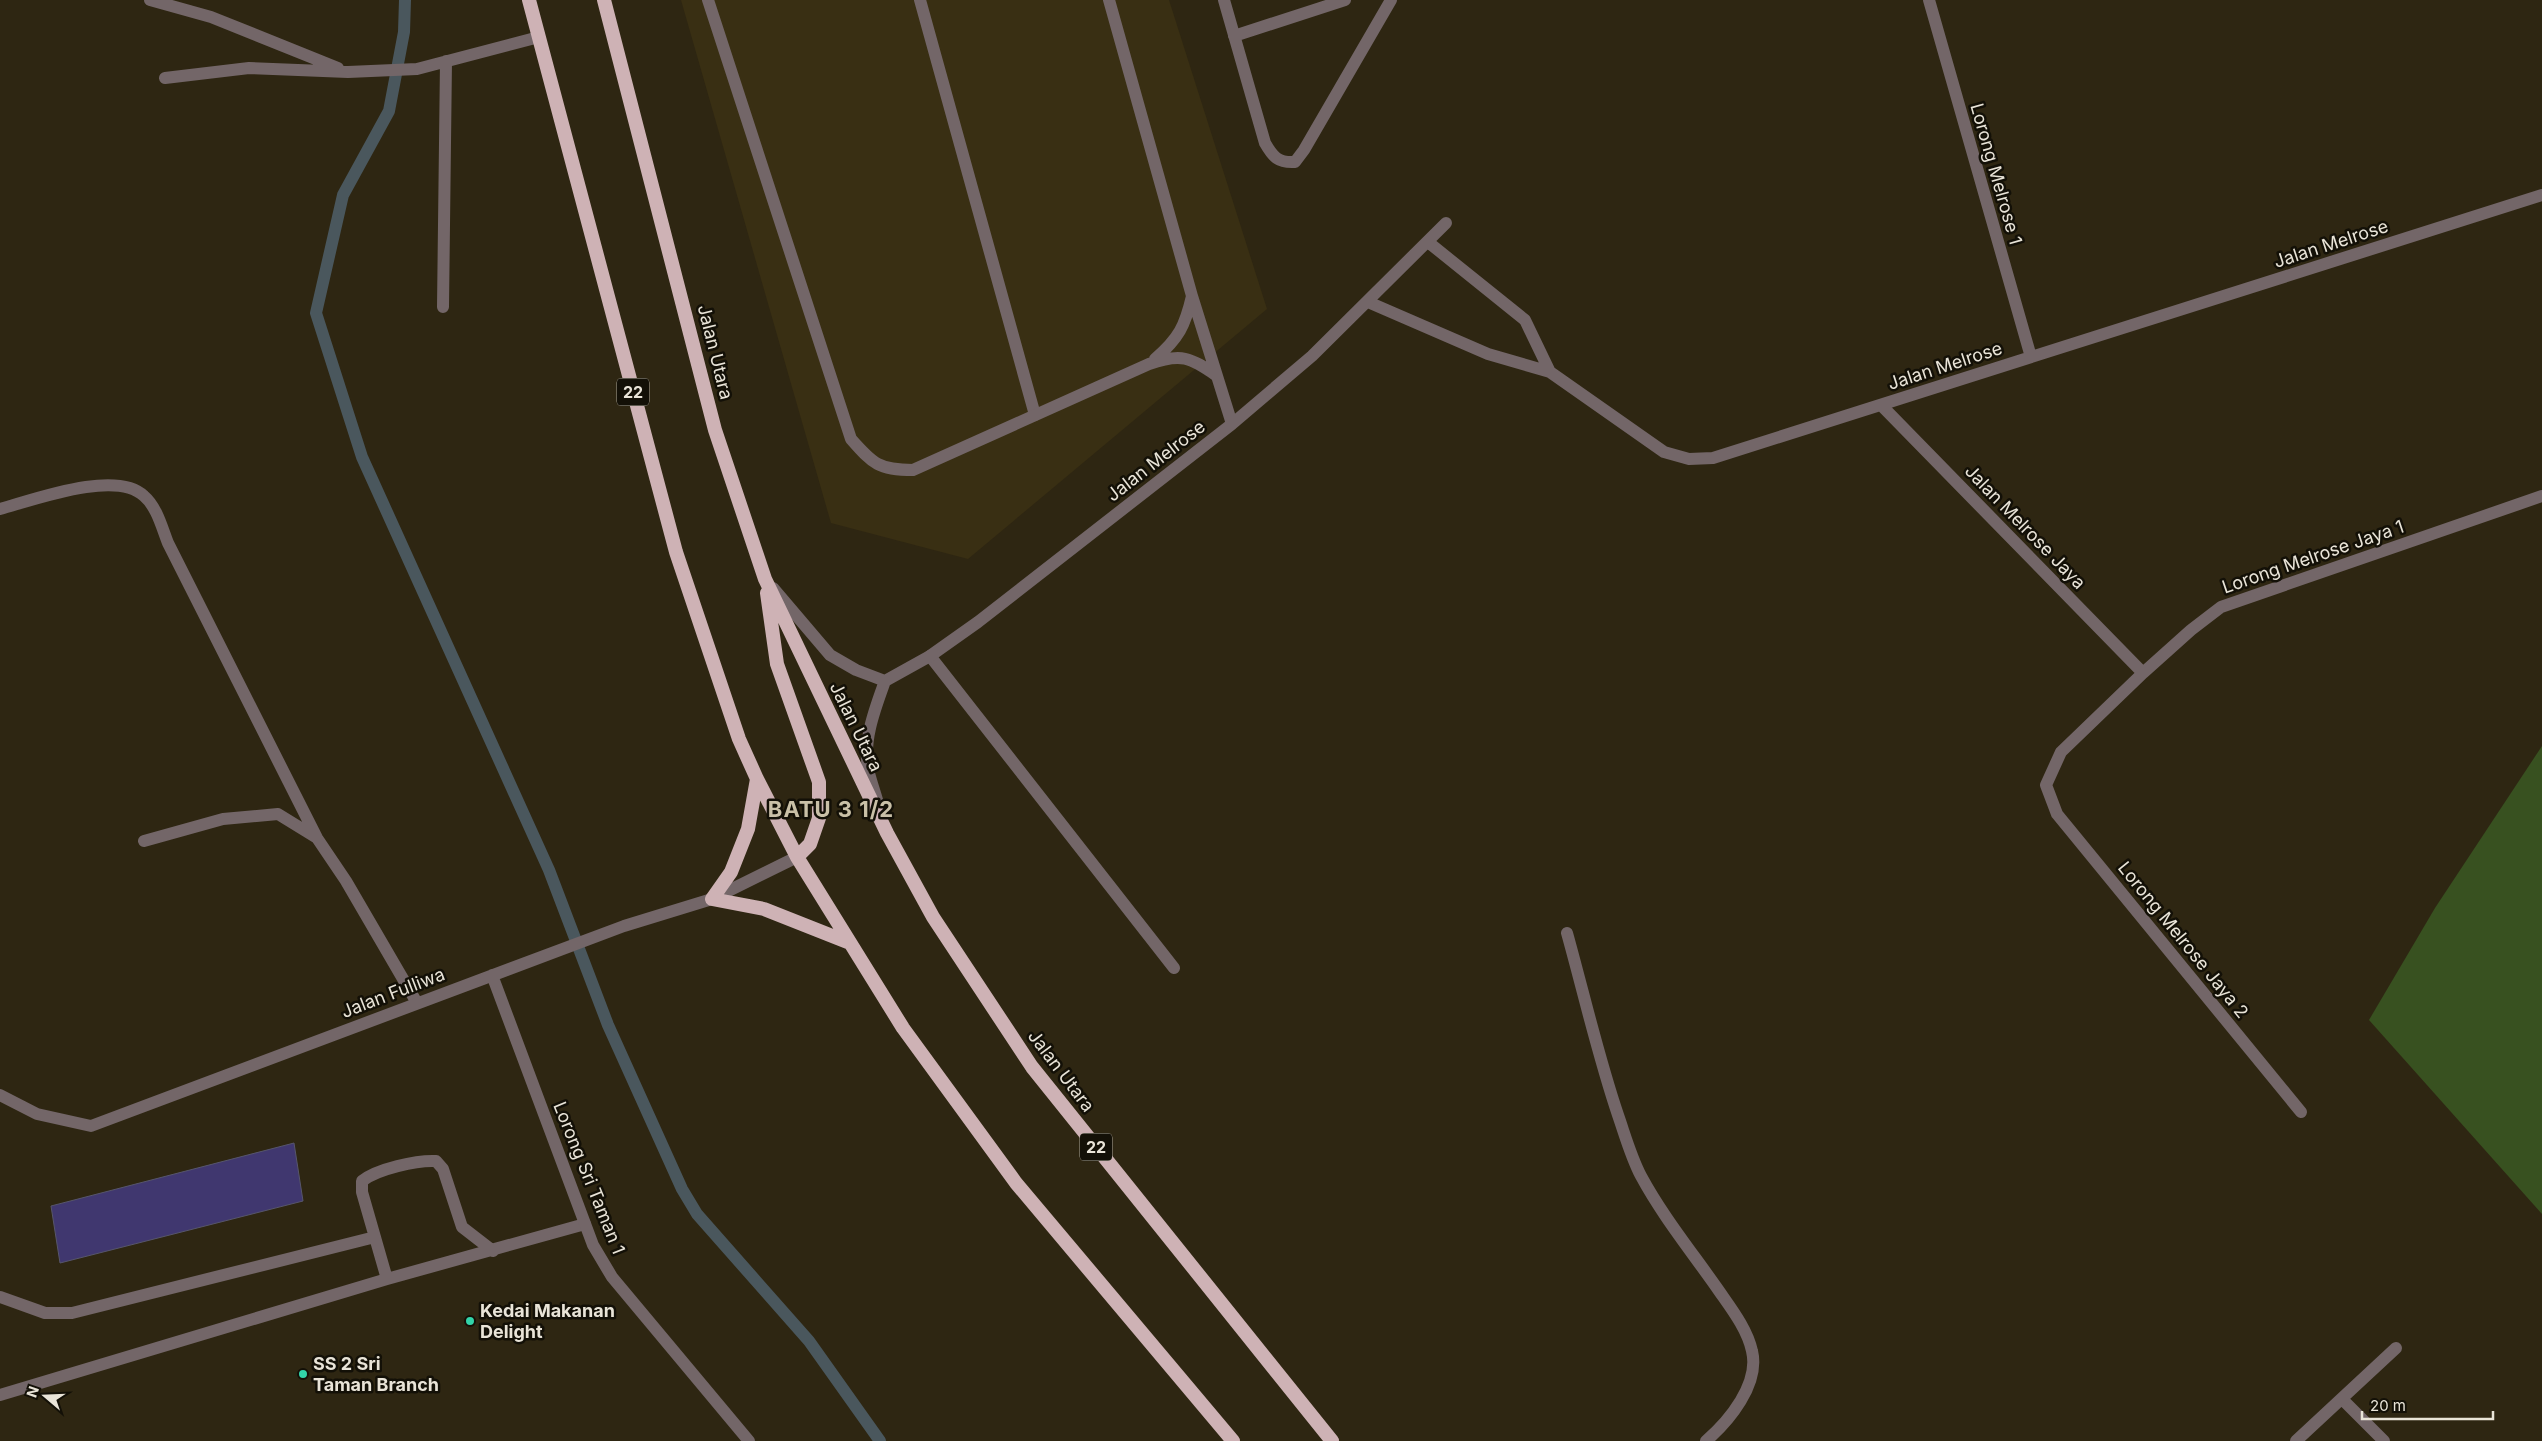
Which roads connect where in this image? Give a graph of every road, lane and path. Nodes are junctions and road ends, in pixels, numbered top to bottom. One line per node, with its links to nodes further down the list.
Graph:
1 (150, 0): 14 (street)
2 (529, 0): 12 (highway, 22)
3 (604, 0): 31 (highway, Jalan Utara / 22)
4 (708, 0): 27 (street)
5 (920, 0): 27 (street)
6 (1109, 0): 19 (street)
7 (1224, 0): 11 (street)
8 (1345, 0): 11 (street)
9 (1391, 0): 11 (street)
10 (1929, 0): 22 (street, Lorong Melrose 1)
11 (1234, 36)
12 (539, 37): 13 (street); 35 (highway, 22)
13 (446, 61): 14 (street); 21 (street)
14 (348, 72): 15 (street)
15 (164, 78)
16 (2542, 195): 22 (street, Jalan Melrose)
17 (1446, 223): 18 (street, Jalan Melrose)
18 (1428, 242): 20 (street, Jalan Melrose); 24 (street, Jalan Melrose)
19 (1192, 296): 23 (street); 25 (street)
20 (1368, 302): 24 (street); 28 (street, Jalan Melrose)
21 (443, 306)
22 (2031, 358): 26 (street, Jalan Melrose)
23 (1149, 364): 25 (street); 27 (street)
24 (1550, 372): 26 (street, Jalan Melrose)
25 (1217, 376): 28 (street)
26 (1881, 405): 33 (street, Jalan Melrose Jaya)
27 (1035, 415)
28 (1232, 424): 32 (street, Jalan Melrose)
29 (2542, 496): 33 (street, Lorong Melrose Jaya 1)
30 (0, 509): 38 (street)
31 (765, 579): 34 (street); 37 (highway, Jalan Utara / 22); 40 (highway)
32 (930, 656): 34 (street, Jalan Melrose); 44 (street)
33 (2143, 673): 36 (street, Lorong Melrose Jaya 1)
34 (886, 682): 37 (street)
35 (756, 779): 40 (highway, 22); 41 (highway)
36 (2046, 785): 48 (street, Lorong Melrose Jaya 2)
37 (887, 833): 59 (highway, Jalan Utara / 22)
38 (317, 838): 39 (street); 46 (street)
39 (144, 841)
40 (797, 857): 41 (street, Jalan Fulliwa); 43 (highway, 22)
41 (712, 899): 43 (highway); 45 (street, Jalan Fulliwa)
42 (1567, 933): 60 (street)
43 (850, 943): 58 (highway, 22)
44 (1174, 968)
45 (492, 975): 46 (street, Jalan Fulliwa); 49 (street, Lorong Sri Taman 1)
46 (417, 1003): 47 (street, Jalan Fulliwa)
47 (0, 1095)
48 (2301, 1112)
49 (585, 1224): 51 (street); 57 (street, Lorong Sri Taman 1)
50 (375, 1237): 51 (street); 52 (street); 53 (street)
51 (493, 1251): 52 (street)
52 (387, 1279): 55 (street)
53 (0, 1297)
54 (2396, 1348): 56 (street)
55 (0, 1395)
56 (2342, 1399): 61 (street); 62 (street)
57 (749, 1441)
58 (1233, 1441)
59 (1332, 1441)
60 (1706, 1441)
61 (2296, 1441)
62 (2384, 1441)

